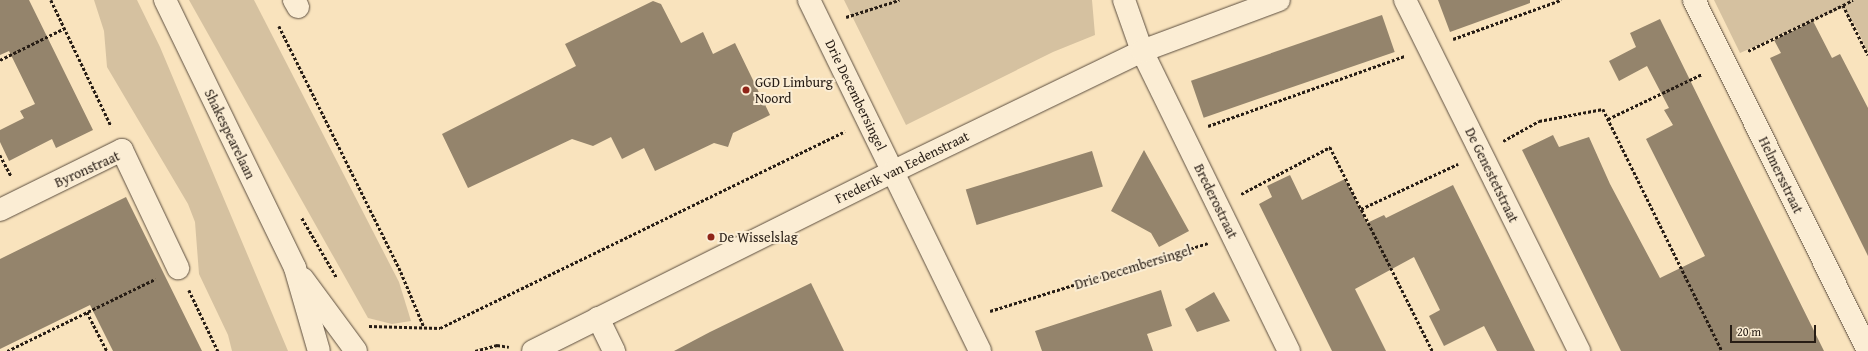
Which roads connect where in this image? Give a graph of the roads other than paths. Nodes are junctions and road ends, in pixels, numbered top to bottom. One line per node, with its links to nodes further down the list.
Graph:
1 (165, 0): 11 (street, Shakespearelaan)
2 (809, 0): 8 (street, Drie Decembersingel)
3 (1124, 0): 7 (street, Brederostraat)
4 (1279, 0): 7 (street, Frederik van Eedenstraat)
5 (1405, 0): 20 (street, De Genestetstraat)
6 (1694, 0): 15 (street, Helmersstraat)
7 (1142, 51): 8 (street, Frederik van Eedenstraat); 19 (street, Brederostraat)
8 (894, 171): 12 (street, Frederik van Eedenstraat); 18 (street, Drie Decembersingel)
9 (0, 210): 10 (street, Byronstraat)
10 (178, 268)
11 (295, 268): 13 (street, Shakespearelaan); 16 (street, Shakespearelaan)
12 (598, 318): 14 (street, Frederik van Eedenstraat); 17 (street)
13 (351, 345)
14 (524, 350)
15 (1868, 350)
16 (319, 351)
17 (614, 351)
18 (980, 351)
19 (1289, 351)
20 (1578, 351)

